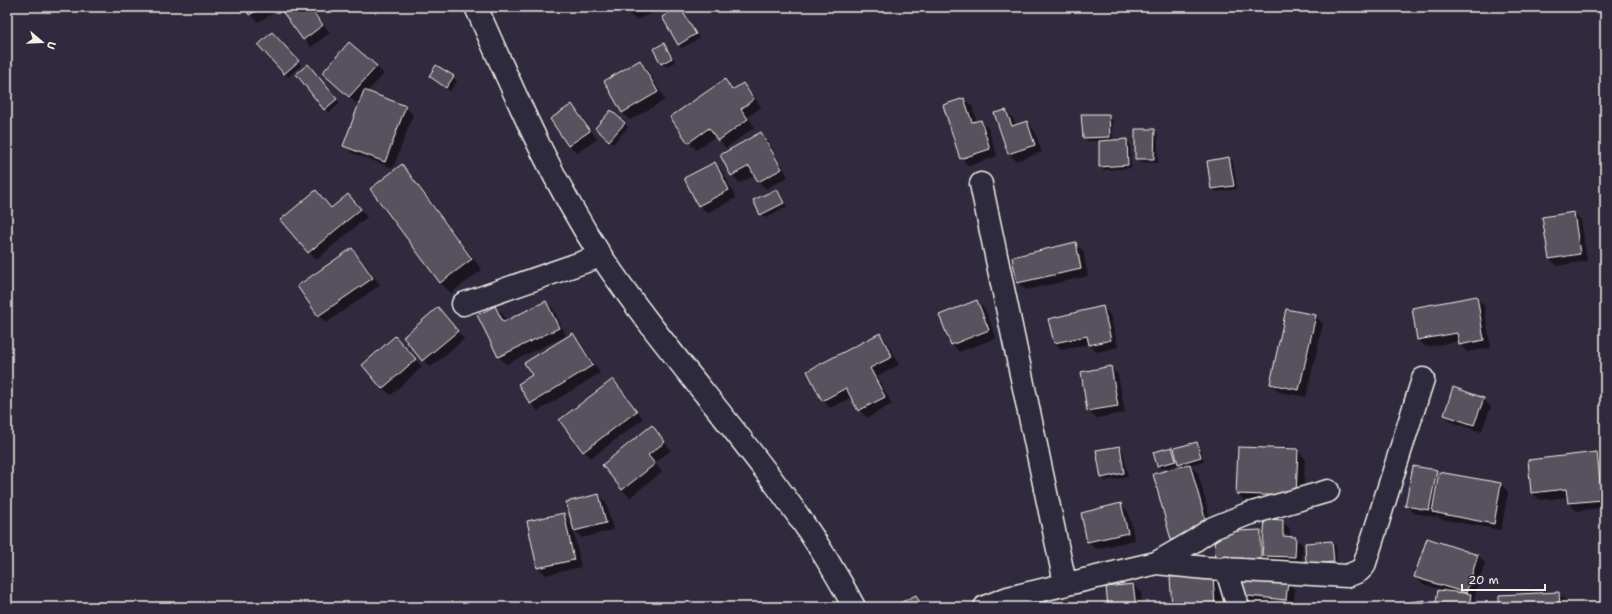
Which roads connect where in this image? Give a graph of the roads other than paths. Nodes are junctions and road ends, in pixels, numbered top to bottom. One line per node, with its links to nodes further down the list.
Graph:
1 (476, 7): 3 (street)
2 (981, 184): 9 (street)
3 (601, 256): 4 (street); 10 (street)
4 (463, 304)
5 (1423, 379): 8 (street)
6 (1328, 491): 7 (street)
7 (1156, 563): 8 (street); 9 (street)
8 (1226, 568): 12 (street)
9 (1065, 583): 11 (street)
10 (854, 607)
11 (986, 607)
12 (1238, 607)

